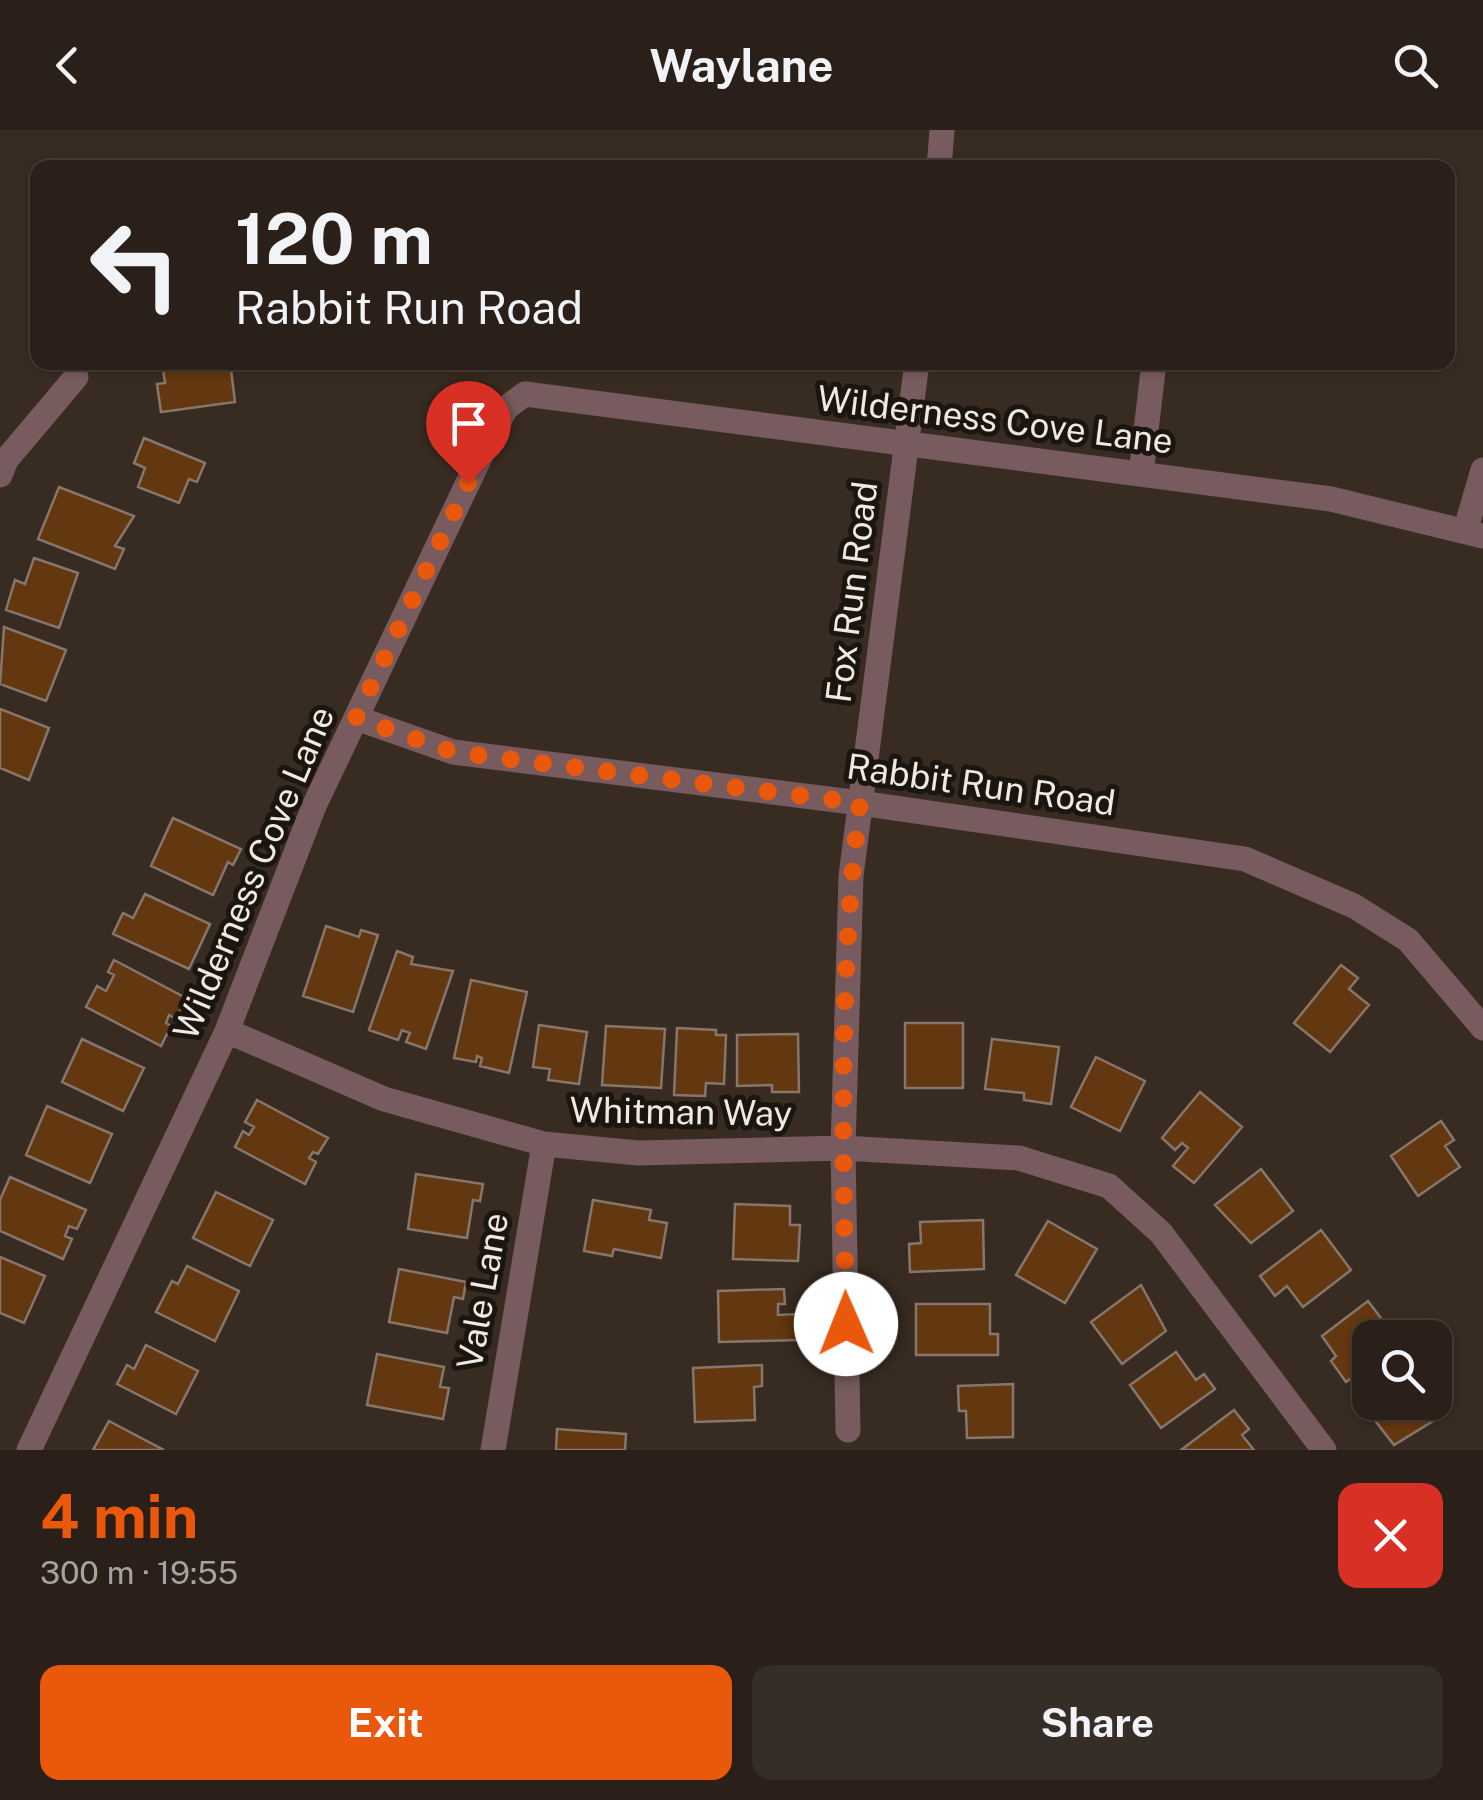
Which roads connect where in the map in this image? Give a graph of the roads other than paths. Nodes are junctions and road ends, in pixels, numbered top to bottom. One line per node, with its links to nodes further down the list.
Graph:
1 (942, 130): 2 (street)
2 (940, 160)
3 (916, 370): 6 (street, Fox Run Road)
4 (1153, 370): 8 (street)
5 (76, 377): 9 (street)
6 (906, 444): 8 (street, Wilderness Cove Lane); 11 (street, Wilderness Cove Lane); 12 (street, Fox Run Road)
7 (1483, 470): 10 (street)
8 (1141, 474): 10 (street, Wilderness Cove Lane)
9 (0, 475)
10 (1474, 532)
11 (356, 718): 12 (street, Rabbit Run Road); 14 (street, Wilderness Cove Lane)
12 (860, 803): 13 (street, Rabbit Run Road); 16 (street, Fox Run Road)
13 (1483, 1028)
14 (227, 1031): 15 (street, Whitman Way); 18 (street, Wilderness Cove Lane)
15 (544, 1144): 16 (street, Whitman Way); 19 (street, Vale Lane)
16 (844, 1148): 17 (street, Fox Run Road); 20 (street, Whitman Way)
17 (848, 1430)
18 (29, 1450)
19 (493, 1450)
20 (1324, 1450)

